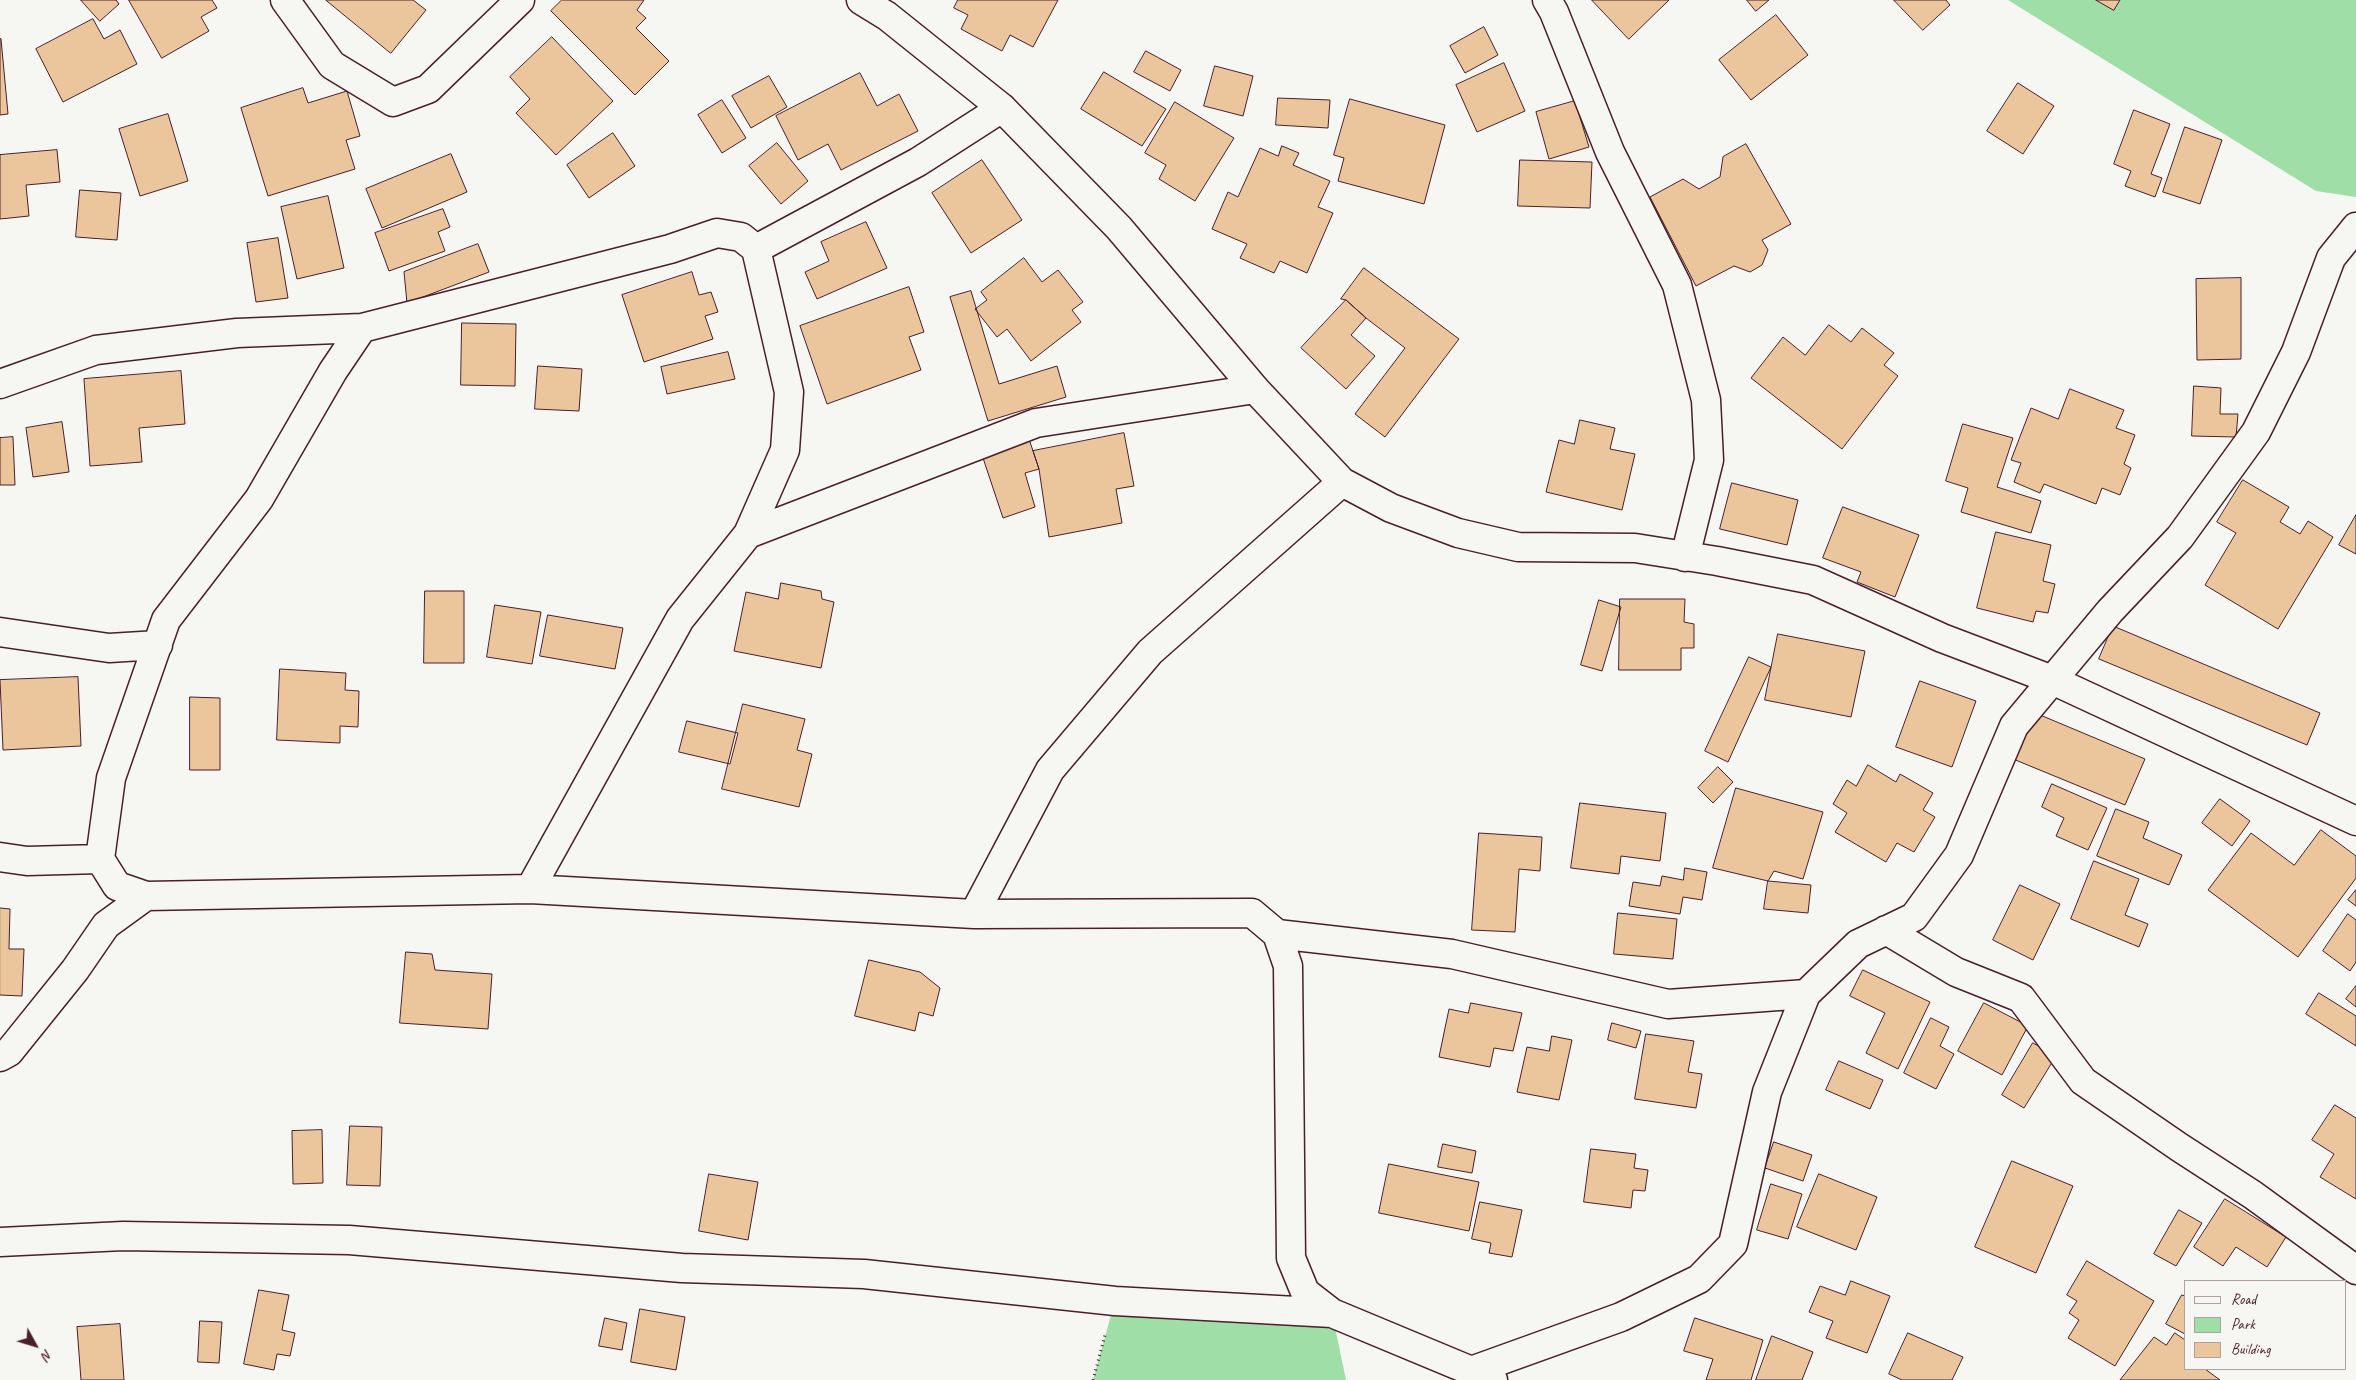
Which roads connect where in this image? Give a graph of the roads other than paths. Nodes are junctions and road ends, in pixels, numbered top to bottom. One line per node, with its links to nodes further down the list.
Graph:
1 (285, 0): 2 (street)
2 (520, 0)
3 (861, 0): 5 (street)
4 (1547, 0): 13 (street)
5 (1002, 108): 7 (street); 10 (street)
6 (2356, 228): 16 (street)
7 (756, 250): 8 (street); 12 (street)
8 (362, 328): 9 (street); 15 (street)
9 (0, 384)
10 (1256, 390): 11 (street); 12 (street)
11 (1342, 482): 13 (street); 22 (street)
12 (748, 534): 20 (street)
13 (1685, 557): 16 (street)
14 (0, 632): 15 (street)
15 (158, 645): 19 (street)
16 (2050, 679): 17 (street); 23 (street)
17 (2356, 821)
18 (0, 857): 19 (street)
19 (100, 859): 21 (street)
20 (530, 889): 21 (street); 22 (street)
21 (146, 896): 26 (street)
22 (974, 914): 24 (street)
23 (1886, 930): 25 (street); 28 (street)
24 (1278, 934): 25 (street); 29 (street)
25 (1806, 994): 30 (street)
26 (3, 1053)
27 (0, 1242): 29 (street)
28 (2356, 1270)
29 (1332, 1313): 30 (street)
30 (1482, 1376)

